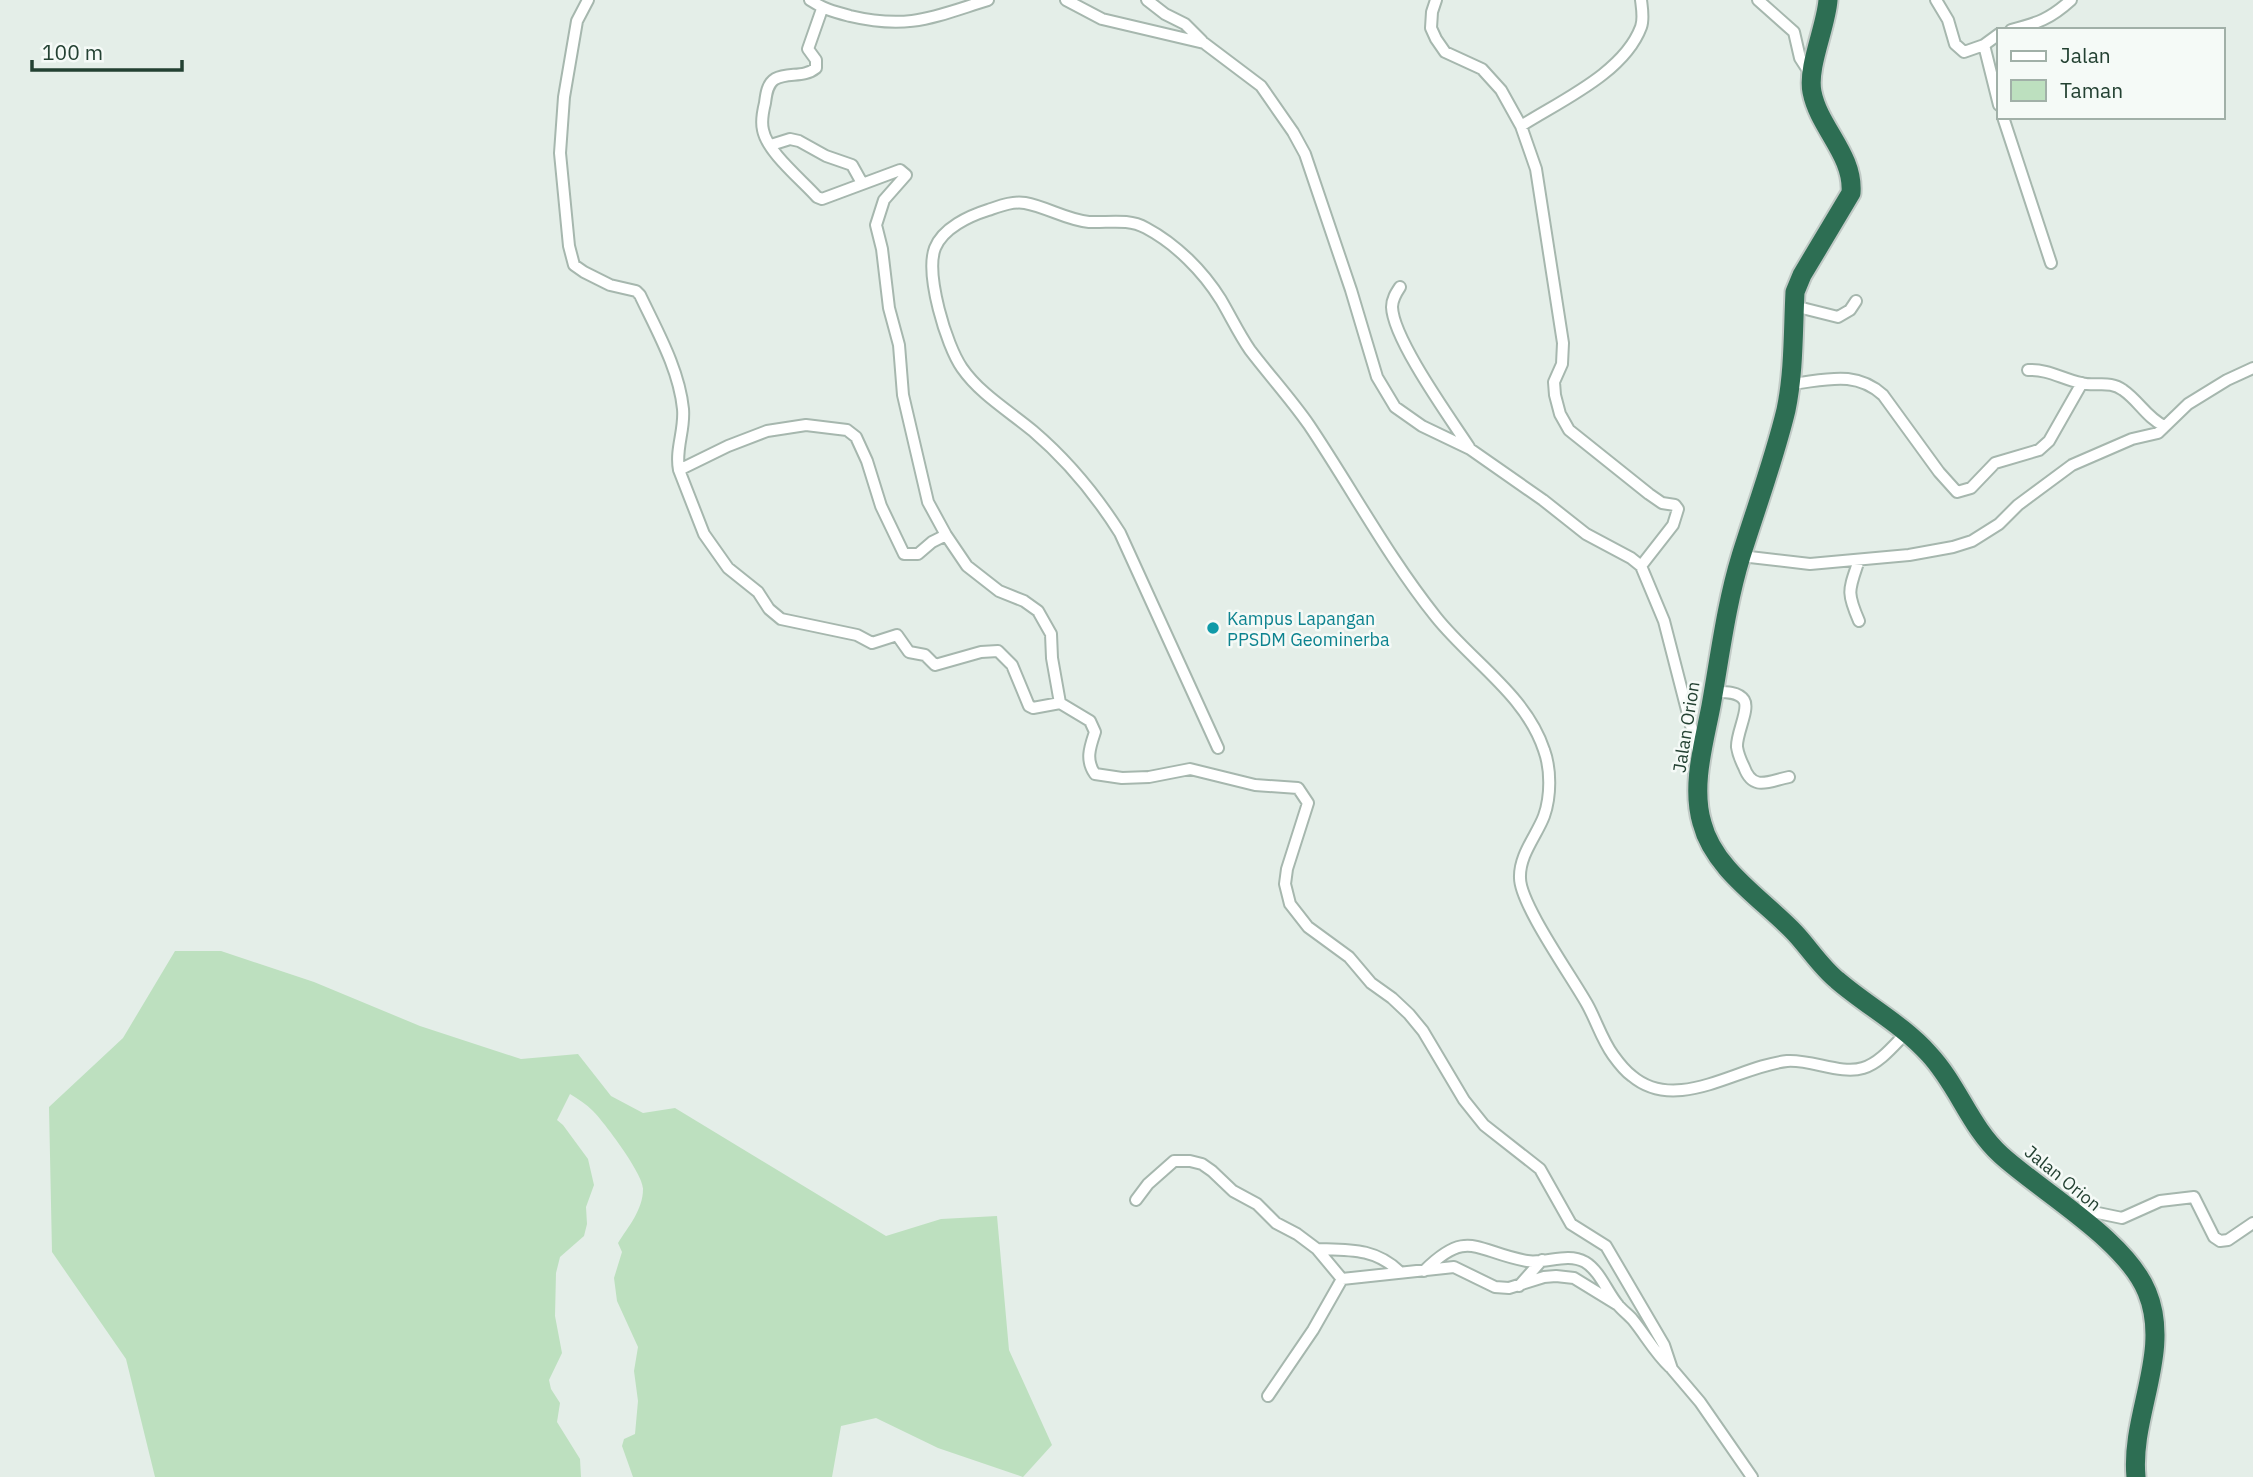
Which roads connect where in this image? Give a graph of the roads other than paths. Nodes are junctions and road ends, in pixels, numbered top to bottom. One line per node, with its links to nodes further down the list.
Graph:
1 (587, 0): 33 (street)
2 (810, 0): 12 (street)
3 (988, 0): 12 (street)
4 (1066, 0): 15 (street)
5 (1147, 0): 15 (street)
6 (1436, 0): 20 (street)
7 (1642, 0): 20 (street)
8 (1758, 0): 17 (street)
9 (1828, 0): 17 (highway, Jalan Orion)
10 (1936, 0): 16 (street)
11 (2071, 0): 13 (street)
12 (822, 9): 21 (street)
13 (2018, 28)
14 (1997, 35): 16 (street)
15 (1204, 43): 32 (street)
16 (1984, 45): 18 (street)
17 (1811, 75): 26 (highway, Jalan Orion)
18 (1997, 97)
19 (2004, 119): 23 (street)
20 (1521, 126): 37 (street)
21 (771, 145): 22 (street); 22 (street)
22 (862, 183): 34 (street)
23 (2051, 263)
24 (1400, 287): 32 (street)
25 (1856, 301): 26 (street)
26 (1794, 306): 30 (highway, Jalan Orion)
27 (2253, 368): 31 (street)
28 (2028, 370): 29 (street)
29 (2082, 383): 30 (street); 31 (street)
30 (1789, 384): 35 (highway, Jalan Orion)
31 (2164, 426): 36 (street)
32 (1470, 449): 37 (street)
33 (679, 470): 34 (street); 40 (street)
34 (946, 535): 40 (street)
35 (1741, 556): 36 (street); 39 (highway, Jalan Orion)
36 (1858, 560): 38 (street)
37 (1641, 566): 42 (street)
38 (1859, 621)
39 (1714, 692): 42 (highway, Jalan Orion); 43 (street)
40 (1060, 703): 55 (street)
41 (1218, 748): 44 (street)
42 (1701, 760): 44 (highway, Jalan Orion)
43 (1789, 776)
44 (1907, 1032): 46 (highway, Jalan Orion)
45 (1136, 1200): 48 (street)
46 (2068, 1208): 47 (street); 58 (highway, Jalan Orion)
47 (2253, 1223)
48 (1317, 1249): 50 (street); 52 (street)
49 (1542, 1259): 51 (street); 53 (street); 54 (street)
50 (1400, 1272): 51 (street); 52 (street)
51 (1424, 1272): 53 (street)
52 (1342, 1279): 56 (street)
53 (1519, 1286): 54 (street)
54 (1618, 1305): 55 (street)
55 (1672, 1369): 57 (street)
56 (1268, 1396)
57 (1752, 1477)
58 (2136, 1477)

